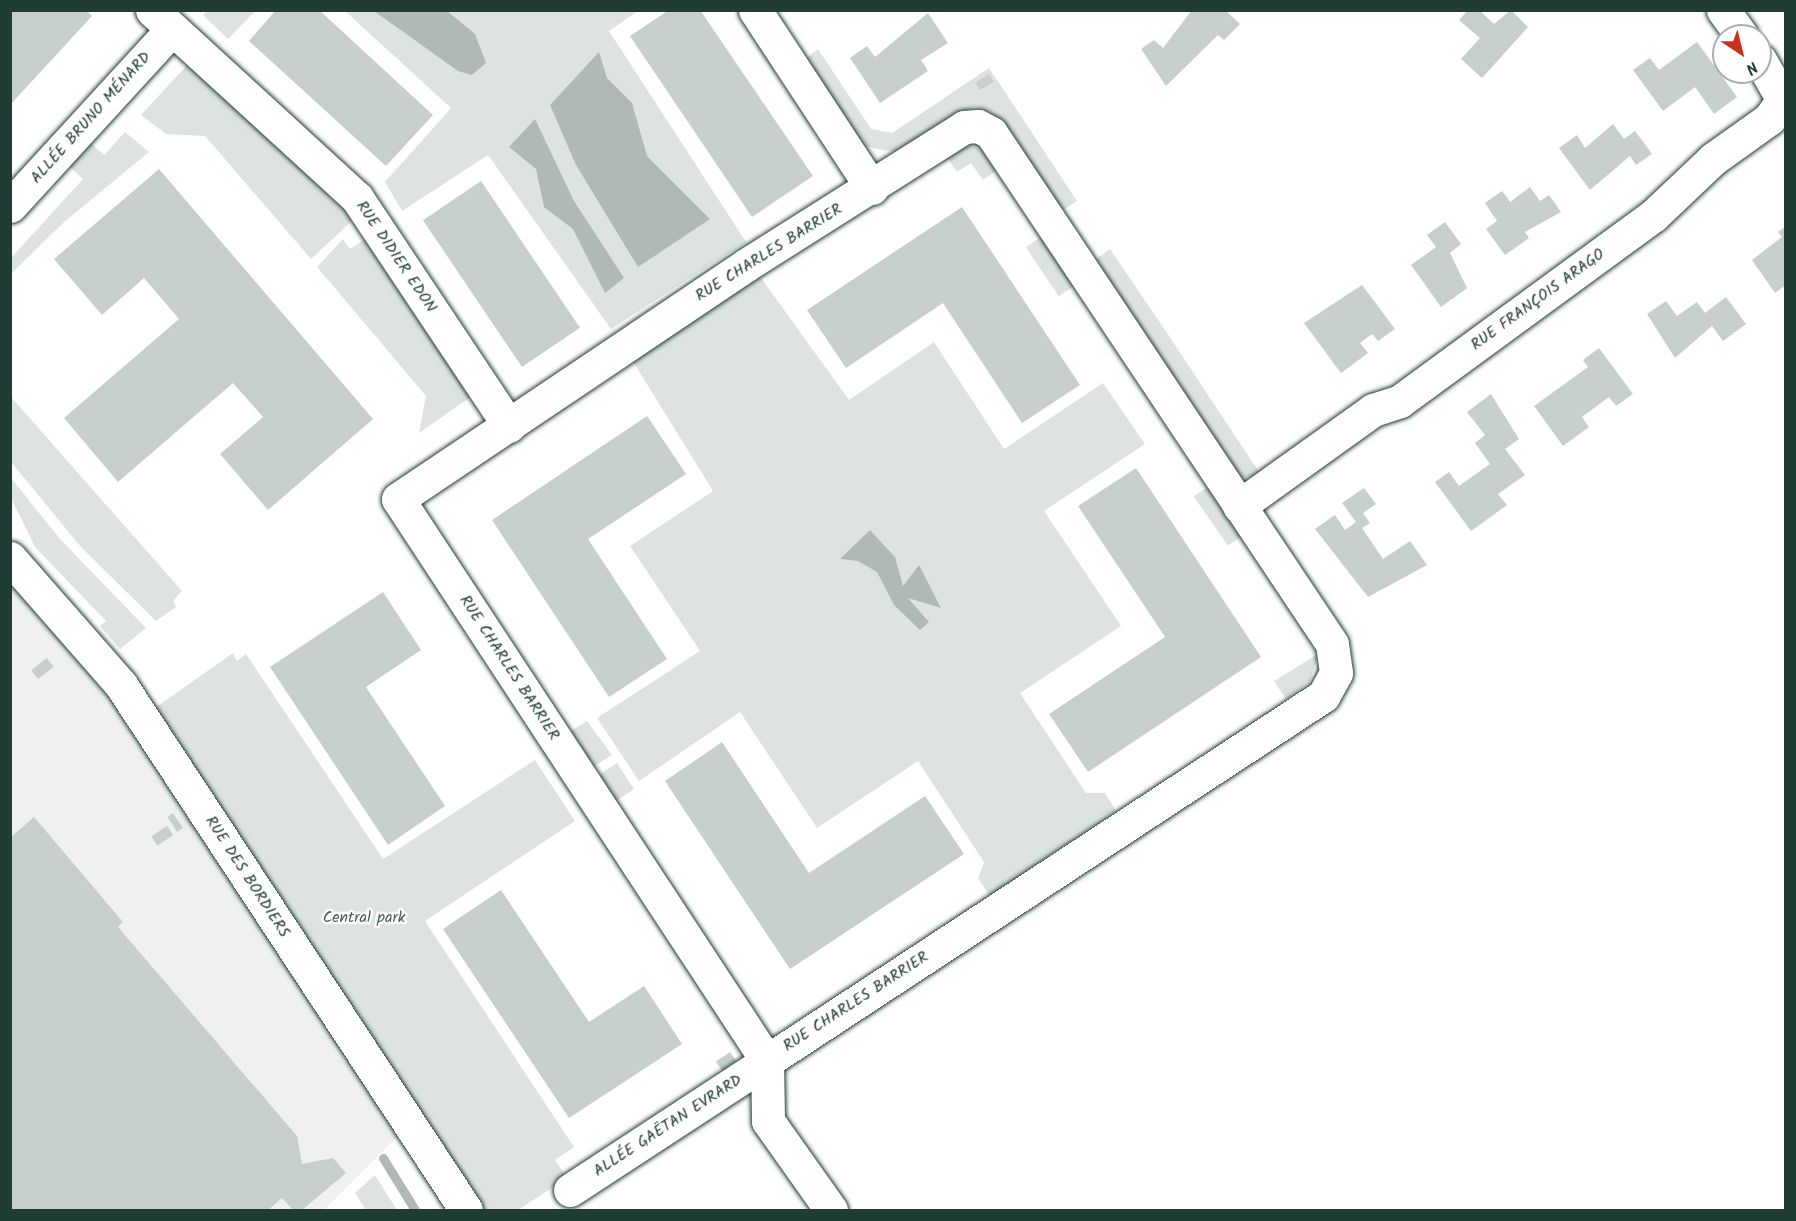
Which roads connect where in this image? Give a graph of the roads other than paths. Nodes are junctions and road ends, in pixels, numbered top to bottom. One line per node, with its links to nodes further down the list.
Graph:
1 (755, 10): 6 (street)
2 (1723, 10): 4 (street)
3 (162, 20): 7 (street, ALLÉE BRUNO MÉNARD); 8 (street, RUE DIDIER EDON)
4 (1733, 24)
5 (1772, 80): 9 (street, RUE FRANÇOIS ARAGO)
6 (872, 188): 8 (street, RUE CHARLES BARRIER); 9 (street, RUE CHARLES BARRIER)
7 (10, 206)
8 (509, 426): 11 (street, RUE CHARLES BARRIER)
9 (1239, 506): 11 (street, RUE CHARLES BARRIER)
10 (10, 558): 13 (street, RUE DES BORDIERS)
11 (767, 1061): 12 (street, ALLÉE GAËTAN EVRARD); 14 (street)
12 (570, 1191)
13 (466, 1210)
14 (831, 1210)

